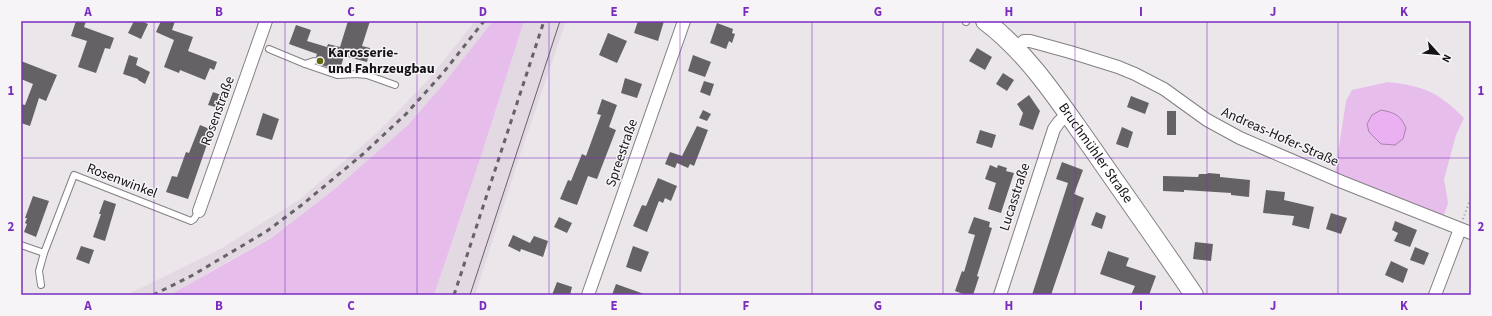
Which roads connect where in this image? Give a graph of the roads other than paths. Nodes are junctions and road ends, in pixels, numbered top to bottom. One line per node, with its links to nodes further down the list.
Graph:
1 (266, 21): 10 (street, Rosenstraße)
2 (684, 21): 15 (street, Spreestraße)
3 (985, 21): 5 (street, Bruchmühler Straße)
4 (269, 49): 7 (lane)
5 (1017, 49): 9 (street, Bruchmühler Straße); 11 (street, Andreas-Hofer-Straße)
6 (314, 61): 7 (lane)
7 (305, 64): 8 (lane)
8 (395, 85)
9 (1068, 114): 16 (street, Lucasstraße); 17 (street, Bruchmühler Straße)
10 (199, 211): 13 (lane, Rosenwinkel)
11 (1465, 231): 18 (street)
12 (21, 245): 13 (lane)
13 (44, 253): 14 (lane, Rosenwinkel)
14 (41, 285)
15 (588, 295)
16 (1000, 295)
17 (1194, 295)
18 (1435, 295)

